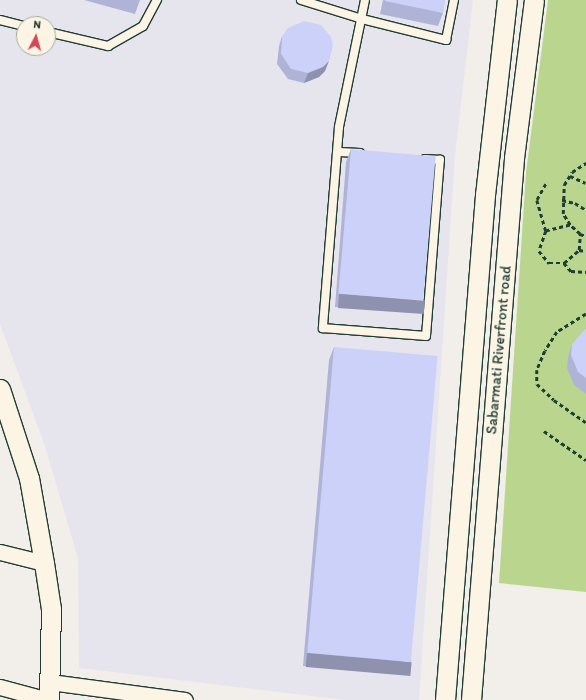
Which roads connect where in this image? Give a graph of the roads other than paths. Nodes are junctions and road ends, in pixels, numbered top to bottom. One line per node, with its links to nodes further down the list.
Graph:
1 (157, 0): 10 (lane)
2 (301, 0): 7 (lane)
3 (365, 0): 7 (lane)
4 (454, 0): 7 (lane)
5 (507, 0): 20 (street, Sabarmati Riverfront road)
6 (534, 0): 21 (street, Sabarmati Riverfront road)
7 (362, 19): 11 (lane)
8 (0, 20): 9 (lane)
9 (16, 24)
10 (56, 34)
11 (339, 152): 12 (lane); 13 (lane)
12 (370, 154)
13 (417, 158)
14 (0, 389): 16 (street)
15 (0, 552): 16 (street)
16 (44, 563): 18 (street)
17 (0, 687): 18 (street)
18 (49, 694): 19 (street)
19 (185, 700)
20 (445, 700)
21 (471, 700)

